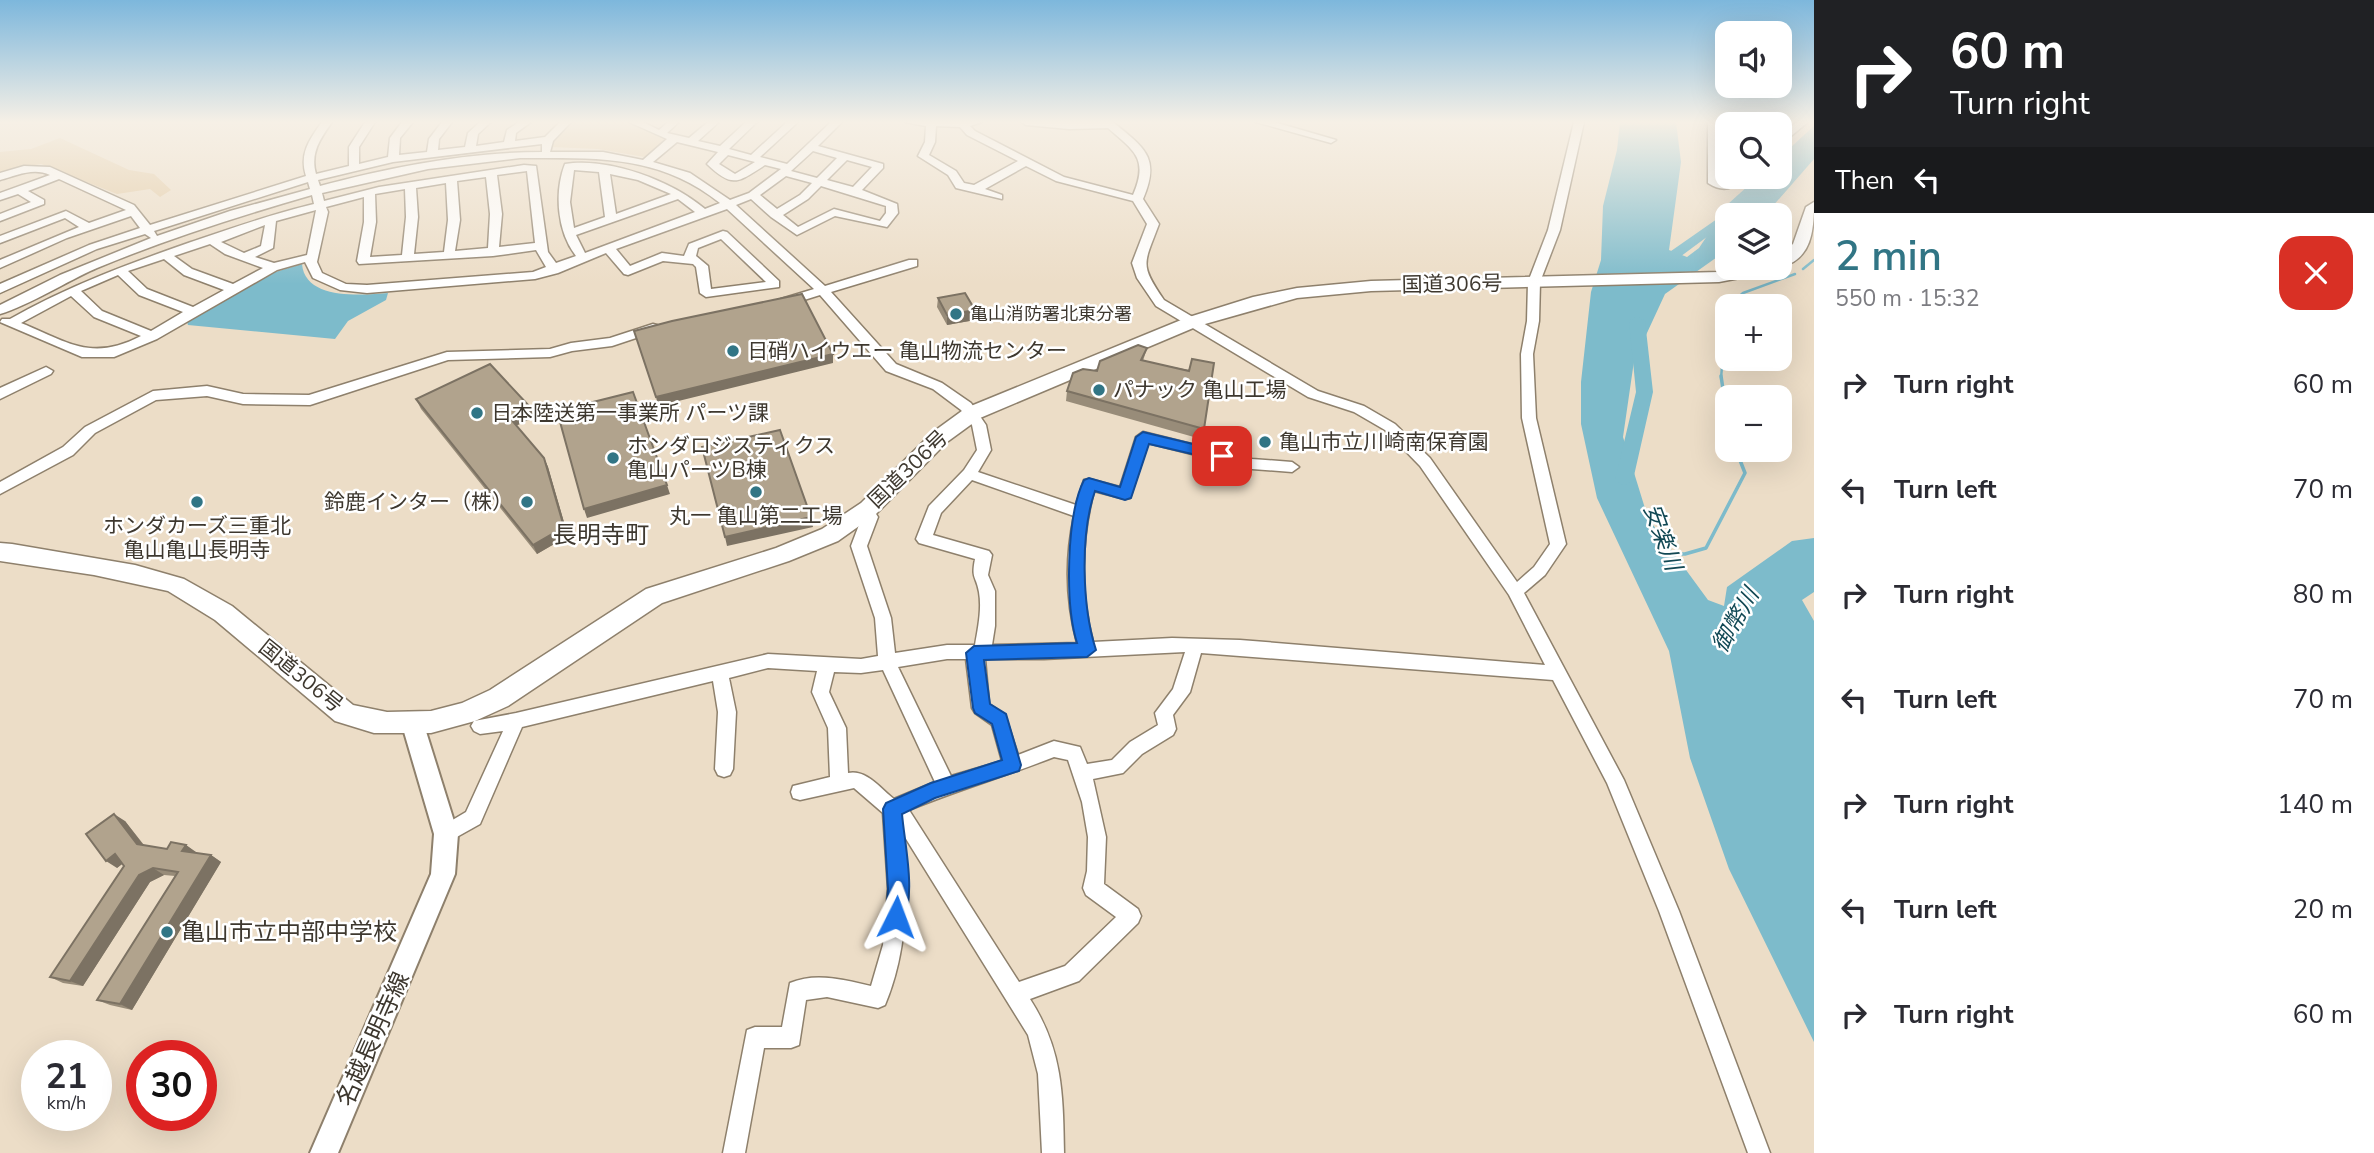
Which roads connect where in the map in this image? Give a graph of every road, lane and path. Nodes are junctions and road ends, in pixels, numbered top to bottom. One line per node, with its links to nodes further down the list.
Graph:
1 (58, 176): 26 (street)
2 (62, 176): 39 (street)
3 (317, 176): 21 (street)
4 (387, 176): 27 (street)
5 (472, 176): 22 (street)
6 (491, 176): 55 (street)
7 (533, 176): 53 (street)
8 (567, 176): 48 (street)
9 (605, 176): 45 (street)
10 (634, 176): 30 (street)
11 (687, 176): 37 (street)
12 (779, 176): 31 (street)
13 (802, 176): 23 (street)
14 (825, 176): 23 (street)
15 (870, 176): 28 (street)
16 (954, 176): 25 (street)
17 (1000, 176): 25 (street)
18 (1053, 176): 34 (street)
19 (1148, 176): 34 (street)
20 (1567, 176): 71 (street)
21 (312, 177): 27 (street); 47 (street)
22 (451, 179): 24 (street); 59 (street)
23 (819, 182): 28 (street); 42 (street)
24 (411, 185): 29 (street); 62 (street)
25 (976, 189): 33 (street)
26 (19, 190): 32 (street); 35 (street)
27 (316, 191): 36 (street); 51 (street)
28 (855, 191): 42 (street)
29 (369, 193): 36 (street); 62 (street)
30 (680, 195): 41 (street); 45 (street)
31 (753, 195): 37 (street); 42 (street)
32 (0, 197)
33 (998, 197)
34 (1138, 199): 80 (street)
35 (40, 202): 40 (street); 43 (street)
36 (321, 204): 44 (street); 61 (street)
37 (729, 205): 41 (street); 52 (street)
38 (1814, 206): 57 (highway)
39 (134, 211): 46 (street); 47 (street)
40 (61, 215): 46 (street); 50 (street)
41 (704, 215): 54 (street)
42 (775, 215)
43 (0, 218)
44 (271, 219): 49 (street); 60 (street)
45 (611, 220): 48 (street)
46 (87, 227): 66 (street)
47 (146, 229): 51 (street); 72 (street)
48 (569, 234): 63 (street)
49 (215, 238): 58 (street); 60 (street)
50 (0, 240)
51 (157, 241): 77 (street)
52 (770, 242): 56 (street); 74 (street)
53 (541, 246): 55 (street); 69 (street)
54 (609, 249): 63 (street); 64 (street)
55 (493, 252): 59 (street)
56 (743, 253): 64 (street); 64 (street)
57 (1792, 253)
58 (165, 254): 68 (street); 73 (street)
59 (449, 255): 62 (street)
60 (244, 257): 67 (street)
61 (312, 257): 67 (street); 69 (street)
62 (408, 258)
63 (584, 259): 69 (street)
64 (689, 260)
65 (913, 262): 74 (street)
66 (0, 264)
67 (273, 267): 73 (street)
68 (120, 270): 75 (street); 78 (street)
69 (555, 270)
70 (1715, 276): 71 (highway, 国道306号)
71 (1538, 282): 80 (highway, 国道306号); 92 (street)
72 (3, 284)
73 (234, 289): 78 (street)
74 (823, 289): 76 (street); 85 (street)
75 (72, 290): 79 (street); 82 (street)
76 (773, 304)
77 (0, 310)
78 (194, 312): 82 (street)
79 (5, 322): 82 (street)
80 (1192, 322): 85 (highway, 国道306号); 93 (street)
81 (666, 324): 88 (street)
82 (152, 336)
83 (46, 371): 84 (street)
84 (0, 394)
85 (973, 413): 87 (street); 89 (highway, 国道306号)
86 (1292, 467): 90 (street)
87 (969, 474): 90 (street); 96 (street)
88 (0, 489)
89 (866, 510): 97 (street); 102 (highway, 国道306号)
90 (1080, 512): 95 (street)
91 (0, 552): 102 (highway, 国道306号)
92 (1545, 564): 93 (street)
93 (1520, 589): 100 (street)
94 (1195, 646): 95 (street); 100 (street); 106 (street)
95 (1087, 650): 96 (street)
96 (978, 653): 97 (street); 104 (street)
97 (887, 661): 98 (street); 108 (street)
98 (828, 666): 99 (street); 107 (street)
99 (719, 671): 101 (street); 105 (street)
100 (1558, 673): 116 (street)
101 (516, 721): 103 (street); 111 (street)
102 (413, 725): 111 (main road, 名越長明寺線)
103 (480, 726)
104 (1012, 765): 106 (street); 108 (street)
105 (724, 768)
106 (1083, 772): 112 (street)
107 (840, 783): 109 (street); 110 (street)
108 (946, 786): 110 (street)
109 (800, 792)
110 (895, 809): 112 (street); 114 (street)
111 (446, 834): 113 (main road, 名越長明寺線)
112 (1016, 994): 115 (street)
113 (324, 1153)
114 (734, 1153)
115 (1053, 1153)
116 (1759, 1153)

